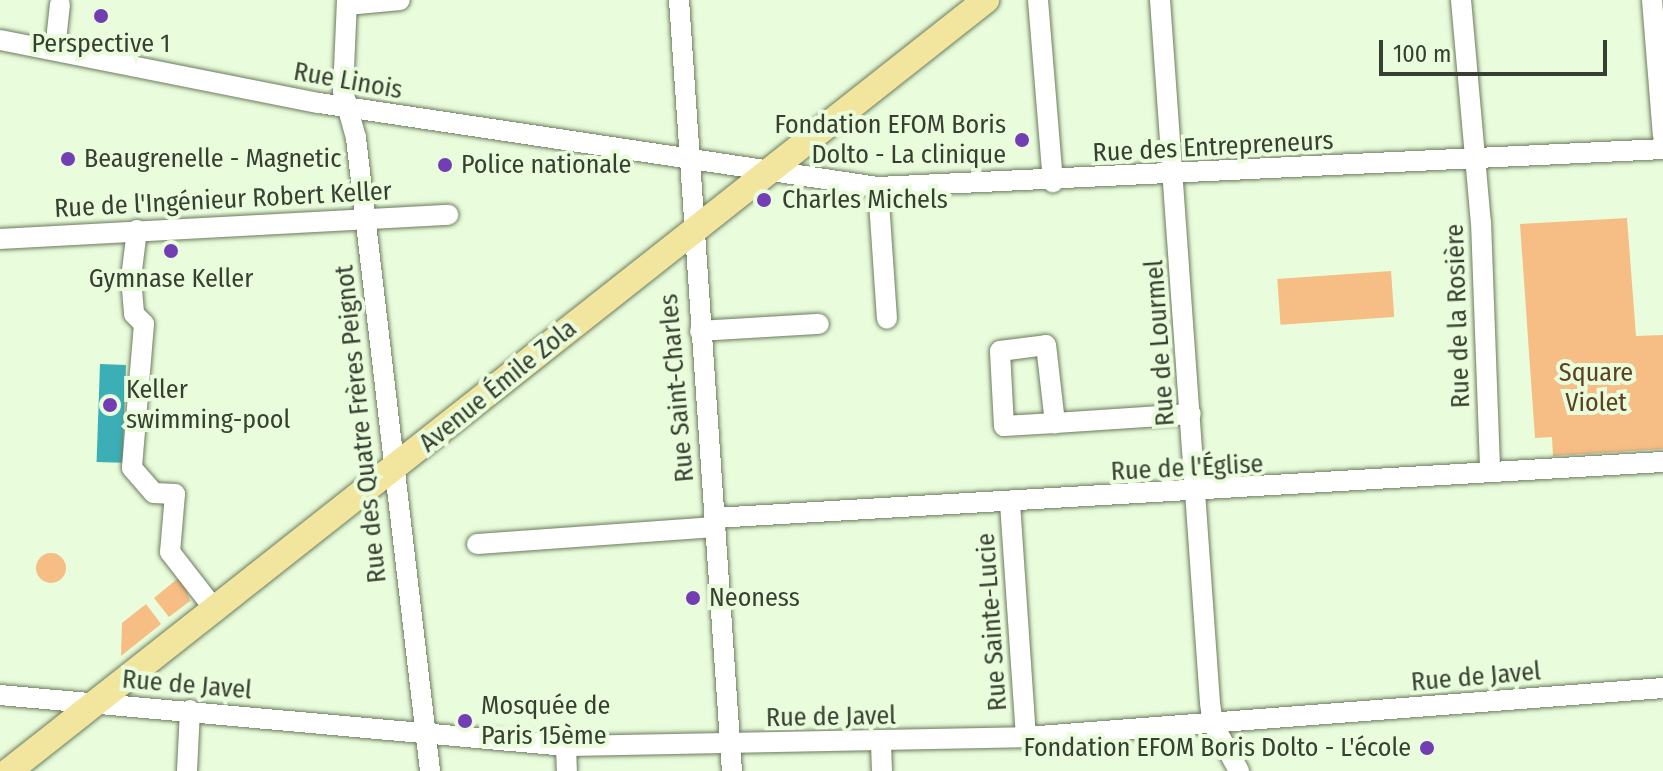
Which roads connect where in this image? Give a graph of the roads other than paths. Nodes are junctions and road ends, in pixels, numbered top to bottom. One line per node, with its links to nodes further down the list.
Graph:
1 (400, 0): 8 (street)
2 (679, 0): 16 (street, Rue Saint-Charles)
3 (986, 0): 17 (main road, Avenue Émile Zola)
4 (1038, 0): 19 (street)
5 (1160, 0): 18 (street, Rue de Lourmel)
6 (1461, 0): 15 (street, Rue de la Rosière)
7 (1652, 0): 13 (street)
8 (347, 2): 12 (street, Rue des Quatre Frères Peignot)
9 (60, 4): 11 (street)
10 (0, 40): 11 (street, Rue Linois)
11 (55, 50): 12 (street, Rue Linois)
12 (348, 108): 16 (street, Rue Linois); 22 (street, Rue des Quatre Frères Peignot)
13 (1663, 136)
14 (1663, 149): 15 (street, Rue des Entrepreneurs)
15 (1475, 158): 18 (street, Rue des Entrepreneurs); 33 (street, Rue de la Rosière)
16 (690, 160): 17 (street, Rue Linois); 24 (street, Rue Saint-Charles)
17 (767, 171): 20 (street, Rue des Entrepreneurs); 24 (main road, Avenue Émile Zola)
18 (1175, 176): 19 (street, Rue des Entrepreneurs); 29 (street, Rue de Lourmel)
19 (1053, 182): 20 (street, Rue des Entrepreneurs)
20 (878, 187): 26 (street)
21 (448, 215): 22 (street, Rue de l'Ingénieur Robert Keller)
22 (364, 219): 23 (street, Rue de l'Ingénieur Robert Keller); 32 (street, Rue des Quatre Frères Peignot)
23 (137, 230): 25 (street, Rue de l'Ingénieur Robert Keller); 38 (street)
24 (692, 231): 28 (street, Rue Saint-Charles); 32 (main road, Avenue Émile Zola)
25 (0, 239)
26 (887, 319)
27 (819, 324): 28 (street)
28 (700, 331): 36 (street, Rue Saint-Charles)
29 (1191, 414): 30 (street); 34 (street, Rue de Lourmel)
30 (1055, 423)
31 (1663, 462): 33 (street, Rue de l'Église)
32 (391, 472): 38 (main road, Avenue Émile Zola); 44 (street, Rue des Quatre Frères Peignot)
33 (1490, 472): 34 (street, Rue de l'Église)
34 (1196, 494): 35 (street, Rue de l'Église); 43 (street, Rue de Lourmel)
35 (1010, 503): 36 (street, Rue de l'Église); 45 (street, Rue Sainte-Lucie)
36 (714, 523): 37 (street, Rue de l'Église); 48 (street, Rue Saint-Charles)
37 (477, 544)
38 (216, 611): 41 (main road, Avenue Émile Zola)
39 (1663, 688): 43 (street, Rue de Javel)
40 (0, 695): 41 (street, Rue de Javel)
41 (97, 703): 42 (street, Rue de Javel); 49 (main road, Avenue Émile Zola)
42 (190, 710): 44 (street, Rue de Javel); 50 (street)
43 (1213, 724): 45 (street, Rue de Javel); 55 (street, Rue de Lourmel)
44 (425, 735): 47 (street, Rue de Javel); 51 (street, Rue des Quatre Frères Peignot)
45 (1026, 737): 46 (street, Rue de Javel)
46 (881, 743): 48 (street, Rue de Javel); 54 (street)
47 (566, 746): 48 (street, Rue de Javel); 52 (street)
48 (731, 746): 53 (street, Rue Saint-Charles)
49 (9, 771)
50 (187, 771)
51 (430, 771)
52 (567, 771)
53 (732, 771)
54 (882, 771)
55 (1239, 771)

